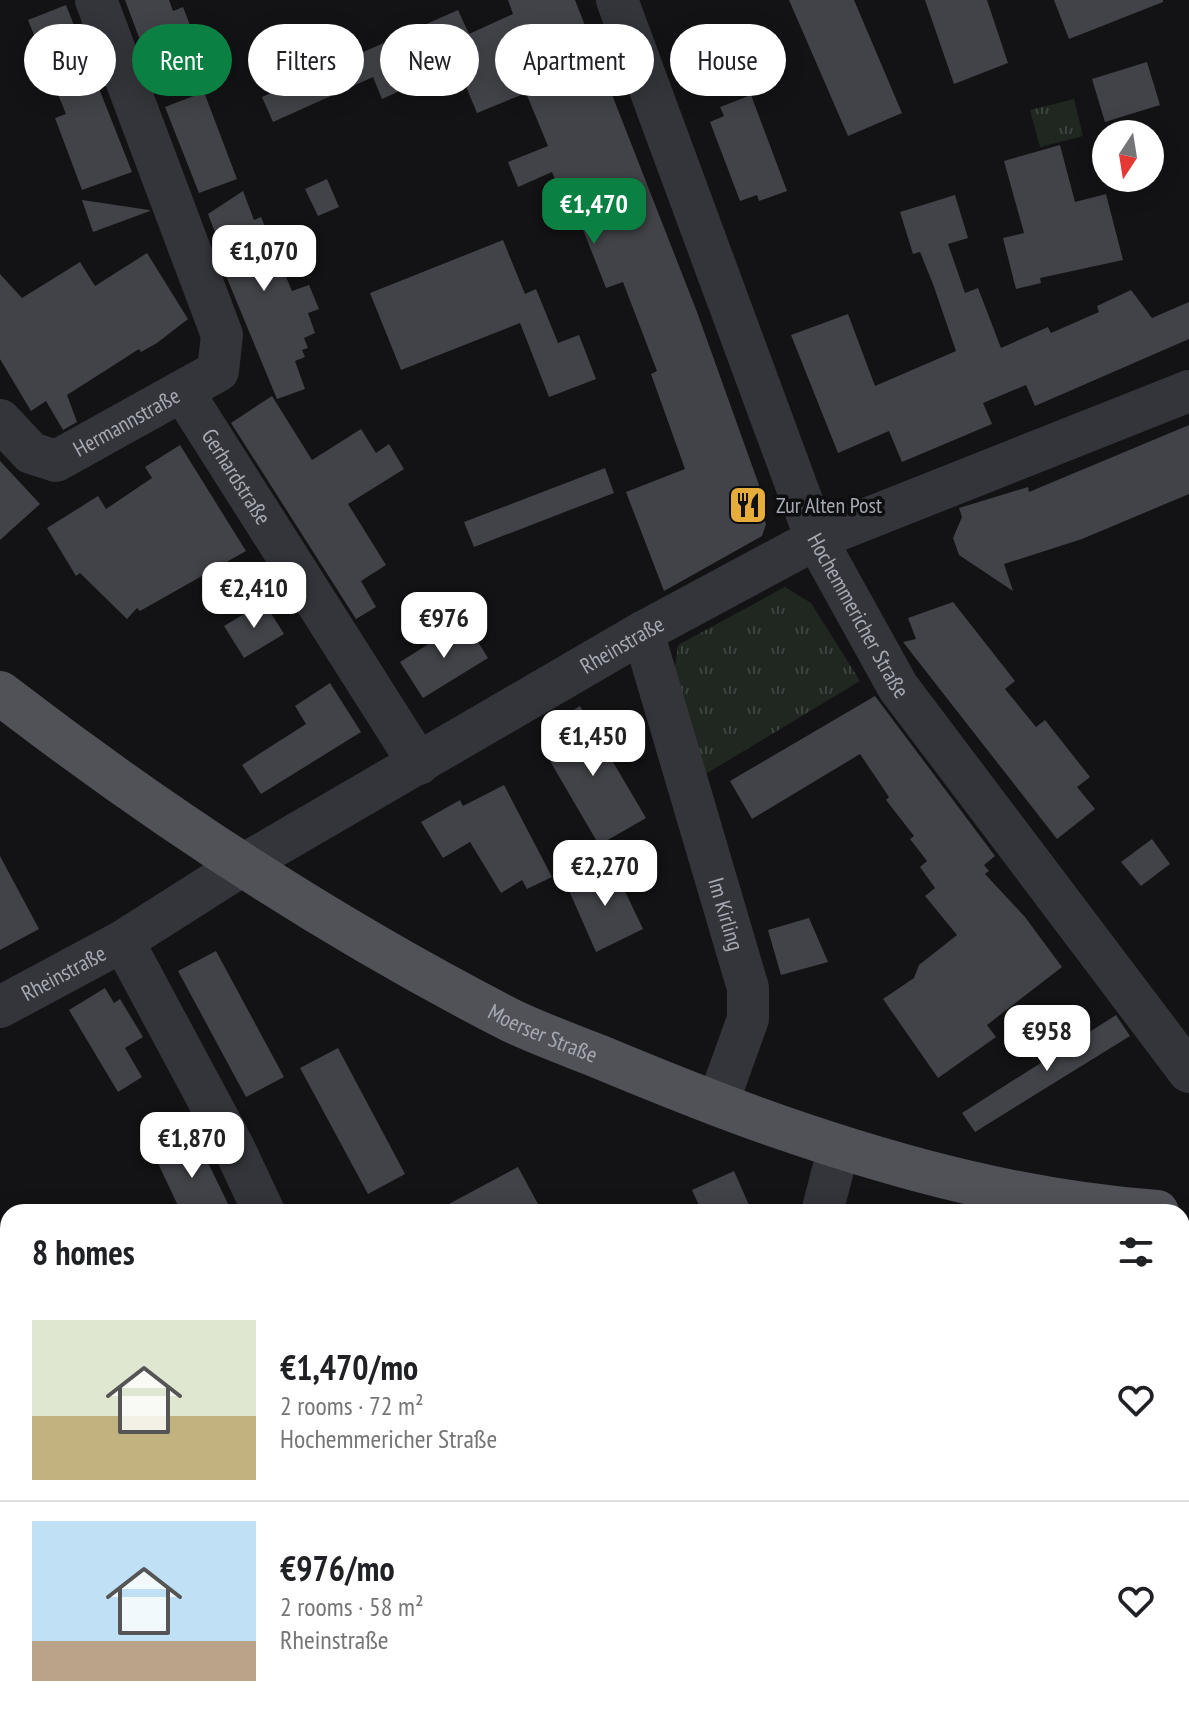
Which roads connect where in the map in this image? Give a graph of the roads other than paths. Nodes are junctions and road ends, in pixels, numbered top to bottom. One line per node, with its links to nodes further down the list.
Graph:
1 (96, 0): 3 (street)
2 (617, 0): 6 (street, Hochemmericher Straße)
3 (201, 382): 5 (street, Hermannstraße); 9 (street, Gerhardstraße)
4 (1189, 391): 6 (street, Rheinstraße)
5 (0, 420)
6 (816, 539): 7 (street, Rheinstraße); 13 (street, Hochemmericher Straße)
7 (643, 632): 9 (street, Rheinstraße); 14 (street, Im Kirling)
8 (0, 693): 10 (main road, Moerser Straße)
9 (419, 764): 10 (street, Rheinstraße)
10 (241, 866): 11 (street, Rheinstraße); 14 (main road, Moerser Straße)
11 (123, 941): 12 (street, Rheinstraße); 16 (street)
12 (0, 1007)
13 (1189, 1072)
14 (717, 1105): 15 (main road, Moerser Straße)
15 (839, 1147): 17 (street); 18 (main road, Moerser Straße)
16 (260, 1204)
17 (824, 1204)
18 (1084, 1204)

